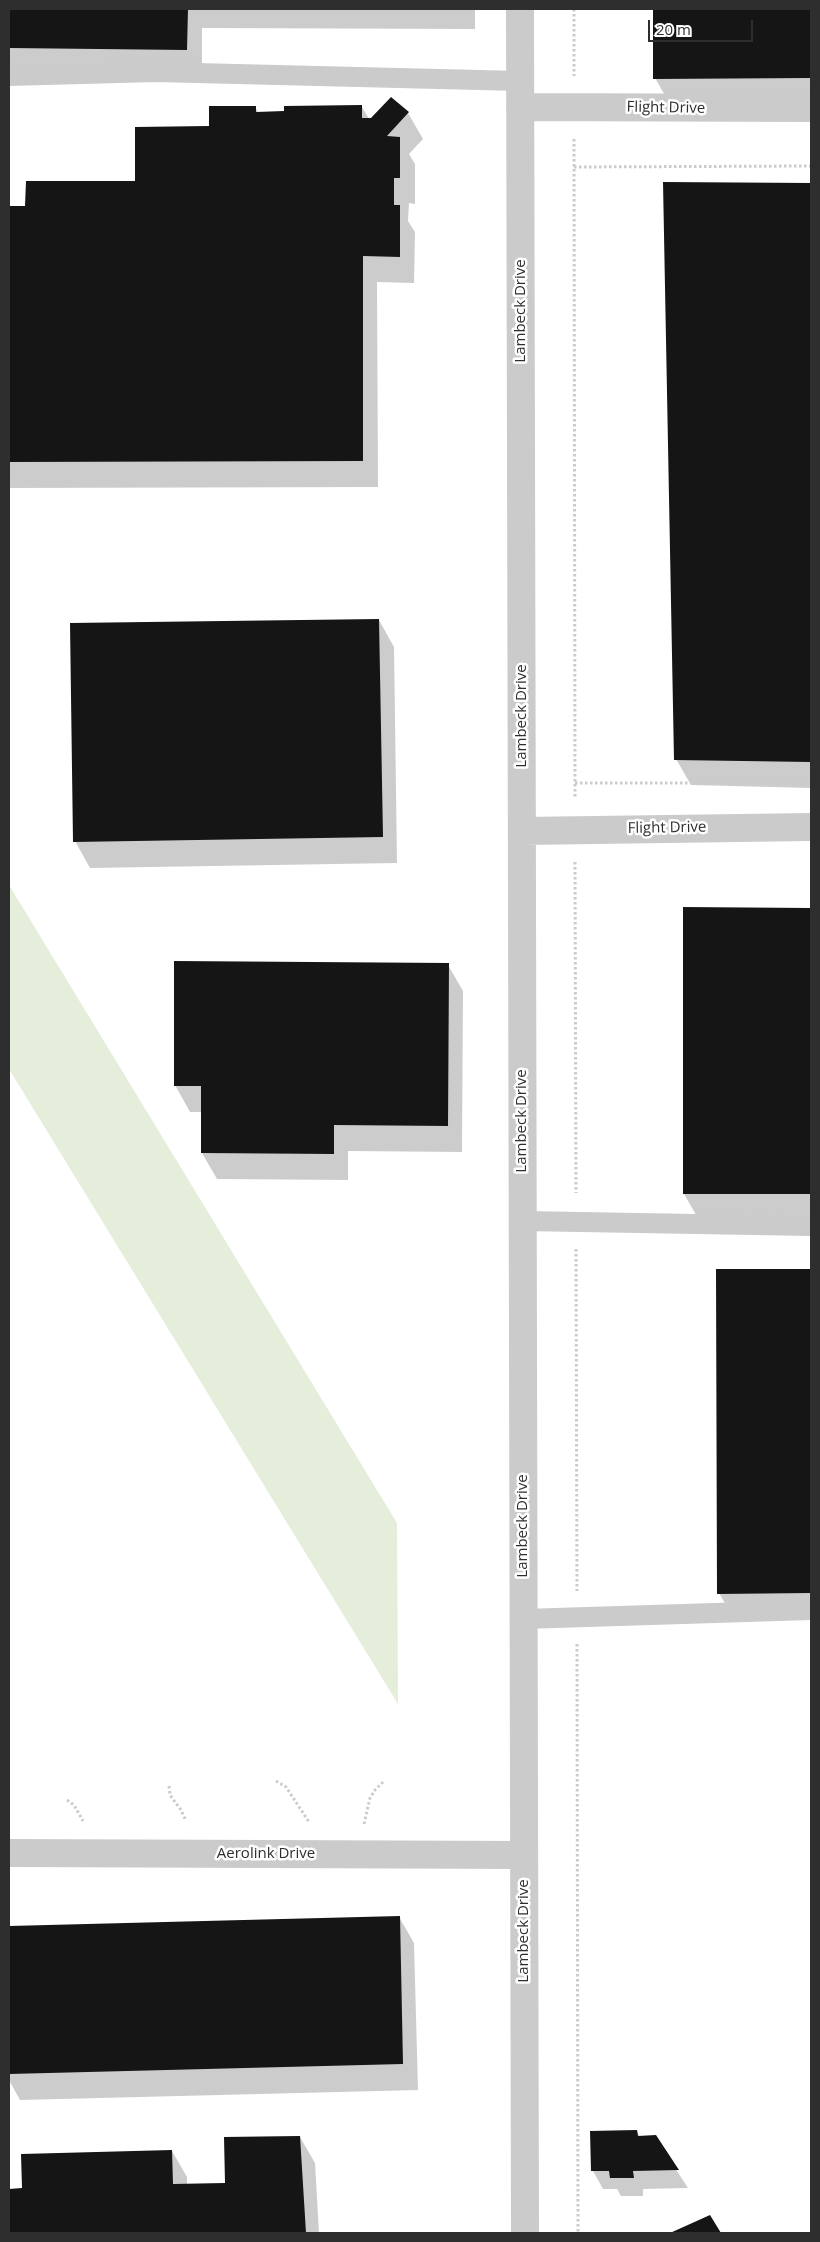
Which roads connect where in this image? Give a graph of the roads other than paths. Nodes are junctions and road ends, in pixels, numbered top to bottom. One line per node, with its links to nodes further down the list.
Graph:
1 (520, 9): 3 (street, Lambeck Drive)
2 (9, 76): 3 (lane)
3 (520, 94): 4 (street, Flight Drive); 6 (street, Lambeck Drive)
4 (811, 108)
5 (811, 827): 6 (street, Flight Drive)
6 (522, 831): 7 (street, Lambeck Drive)
7 (523, 1221): 8 (lane); 10 (street, Lambeck Drive)
8 (811, 1226)
9 (811, 1610): 10 (lane)
10 (523, 1619): 12 (street, Lambeck Drive)
11 (9, 1853): 12 (street, Aerolink Drive)
12 (524, 1855): 13 (street, Lambeck Drive)
13 (525, 2233)

